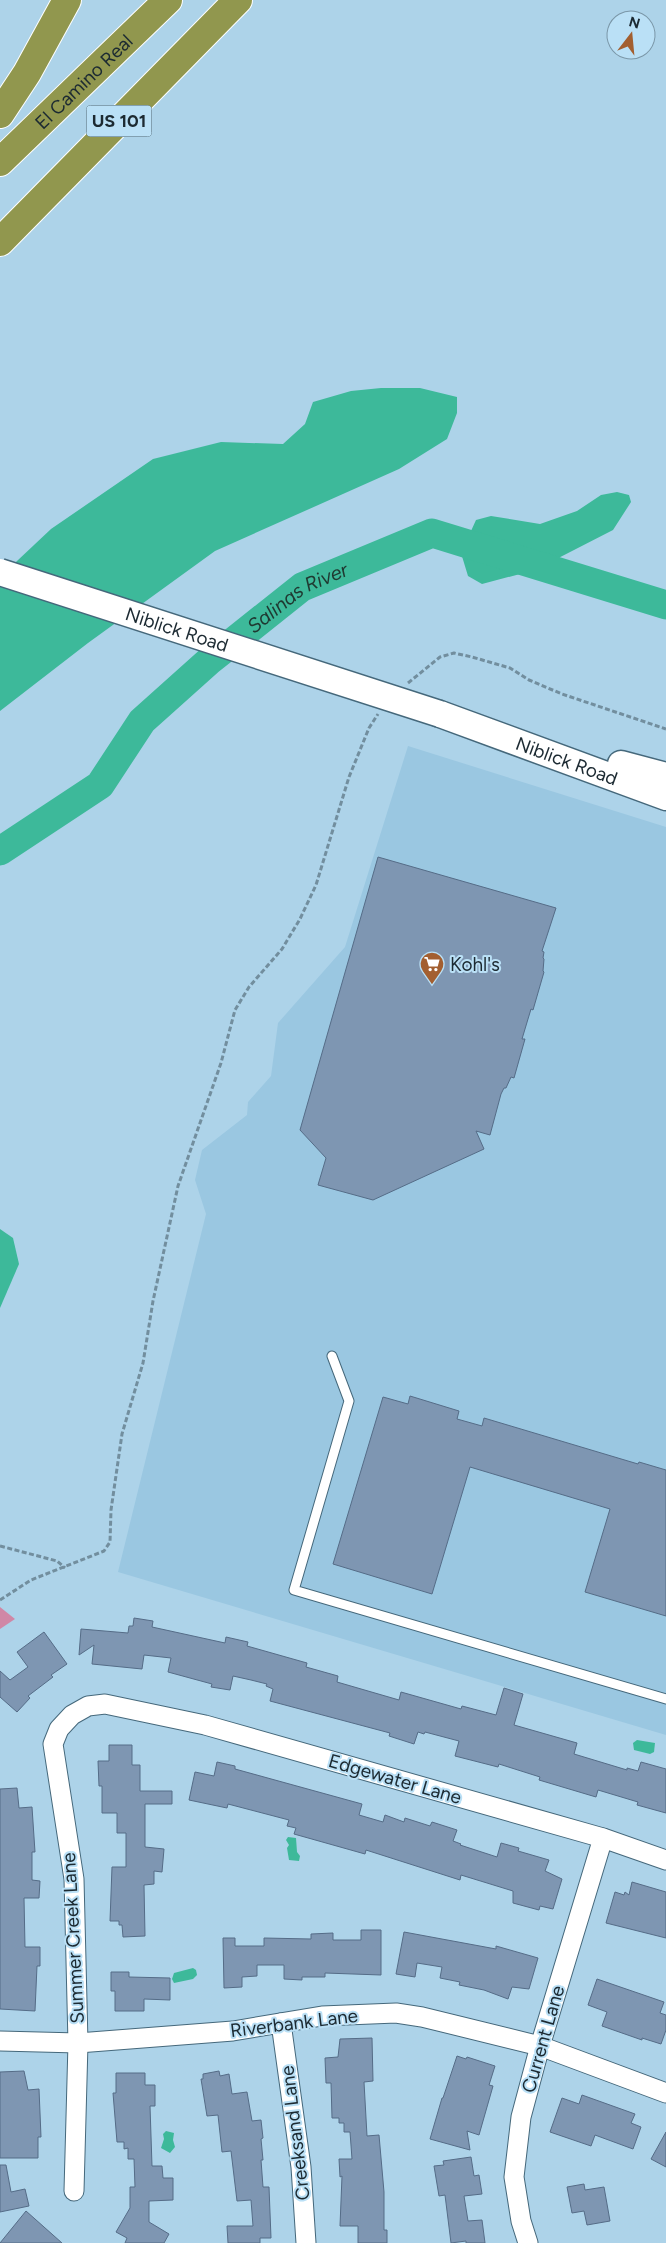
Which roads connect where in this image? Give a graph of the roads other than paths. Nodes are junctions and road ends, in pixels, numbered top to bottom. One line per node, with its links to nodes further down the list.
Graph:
1 (67, 0): 4 (highway)
2 (168, 0): 5 (highway, El Camino Real / US 101)
3 (238, 0): 6 (highway, US 101)
4 (0, 114)
5 (0, 162)
6 (0, 242)
7 (0, 572): 8 (main road, Niblick Road, bridge)
8 (440, 714): 9 (main road, Niblick Road); 10 (main road, Niblick Road)
9 (666, 776)
10 (666, 797)
11 (332, 1356): 12 (lane)
12 (666, 1699)
13 (122, 1707): 14 (street, Edgewater Lane); 18 (street, Summer Creek Lane)
14 (603, 1838): 15 (street, Edgewater Lane); 19 (street, Current Lane)
15 (666, 1860)
16 (281, 2023): 18 (street, Riverbank Lane); 19 (street, Riverbank Lane); 22 (street, Creeksand Lane)
17 (0, 2041): 18 (street, Riverbank Lane)
18 (78, 2043): 21 (street, Summer Creek Lane)
19 (540, 2046): 20 (street, Riverbank Lane); 23 (street, Current Lane)
20 (666, 2093)
21 (74, 2191)
22 (306, 2243)
23 (528, 2243)

